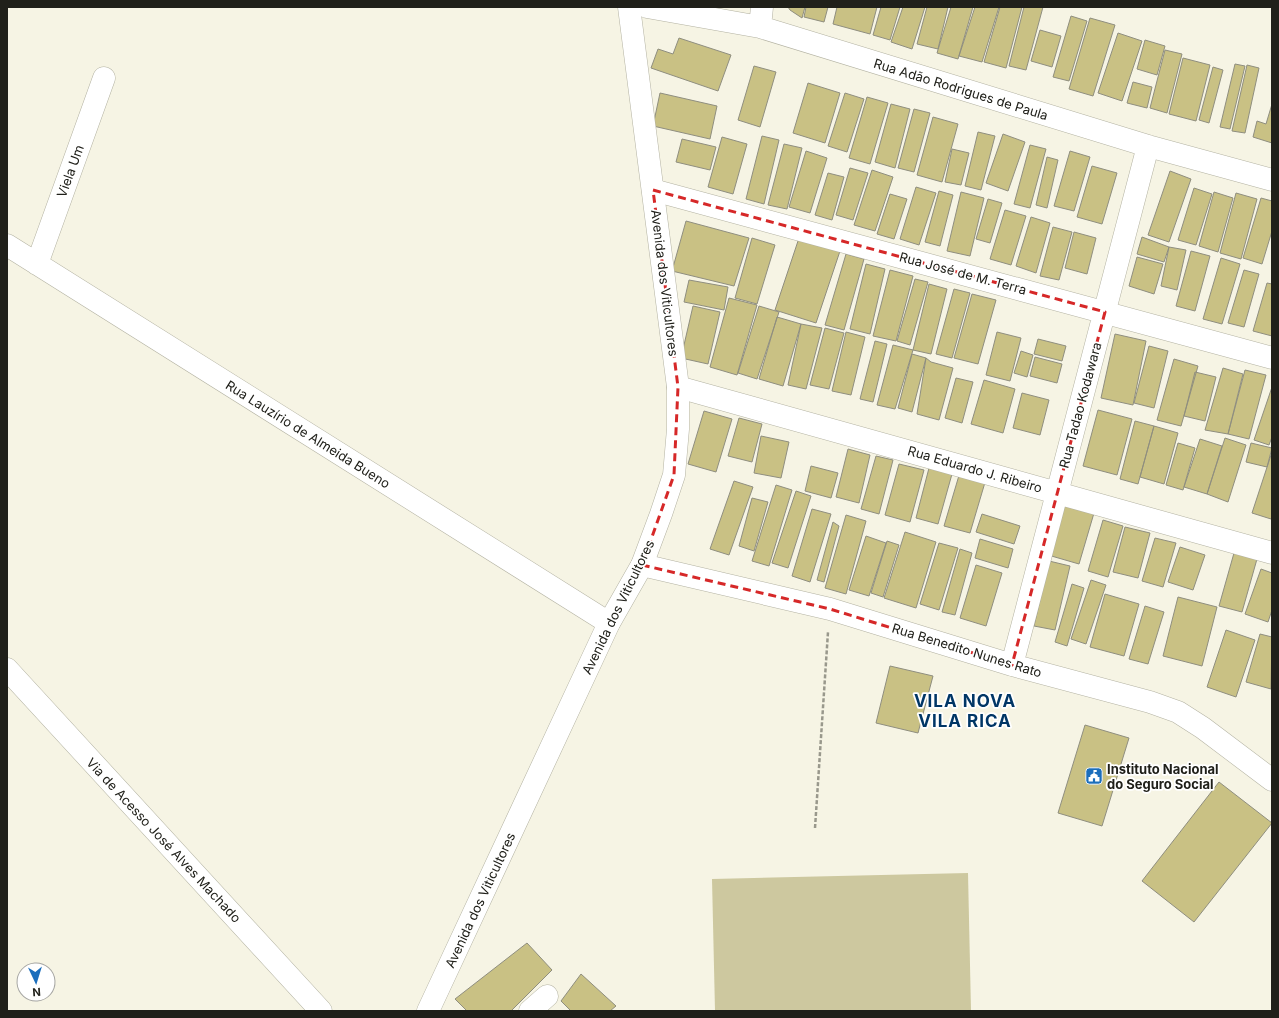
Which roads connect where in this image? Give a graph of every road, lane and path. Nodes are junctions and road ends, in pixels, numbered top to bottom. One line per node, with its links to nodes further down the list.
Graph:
1 (629, 7): 7 (street, Avenida dos Viticultores)
2 (647, 7): 3 (street, Rua Adão Rodrigues de Paula)
3 (761, 17): 5 (street, Rua Adão Rodrigues de Paula)
4 (104, 78): 9 (street, Viela Um)
5 (1148, 146): 6 (street, Rua Adão Rodrigues de Paula); 10 (street, Rua Tadao Kodawara)
6 (1272, 180)
7 (654, 190): 10 (street, Rua José de M. Terra); 12 (street, Avenida dos Viticultores)
8 (7, 245): 9 (street, Rua Lauzírio de Almeida Bueno)
9 (37, 264): 17 (street, Rua Lauzírio de Almeida Bueno)
10 (1105, 312): 11 (street, Rua José de M. Terra); 13 (street, Rua Tadao Kodawara)
11 (1272, 358)
12 (678, 387): 13 (street, Rua Eduardo J. Ribeiro); 15 (street, Avenida dos Viticultores)
13 (1056, 492): 14 (street, Rua Eduardo J. Ribeiro); 18 (street, Rua Tadao Kodawara)
14 (1272, 553)
15 (642, 565): 16 (street, Rua Benedito Nunes Rato); 17 (street, Avenida dos Viticultores)
16 (830, 609): 18 (street, Rua Benedito Nunes Rato); 21 (path)
17 (609, 624): 24 (street, Avenida dos Viticultores)
18 (1012, 665): 20 (street, Rua Benedito Nunes Rato)
19 (7, 669): 23 (street, Via de Acesso José Alves Machado)
20 (1272, 780)
21 (815, 828)
22 (547, 996): 25 (street)
23 (321, 1011)
24 (428, 1011)
25 (530, 1011)

